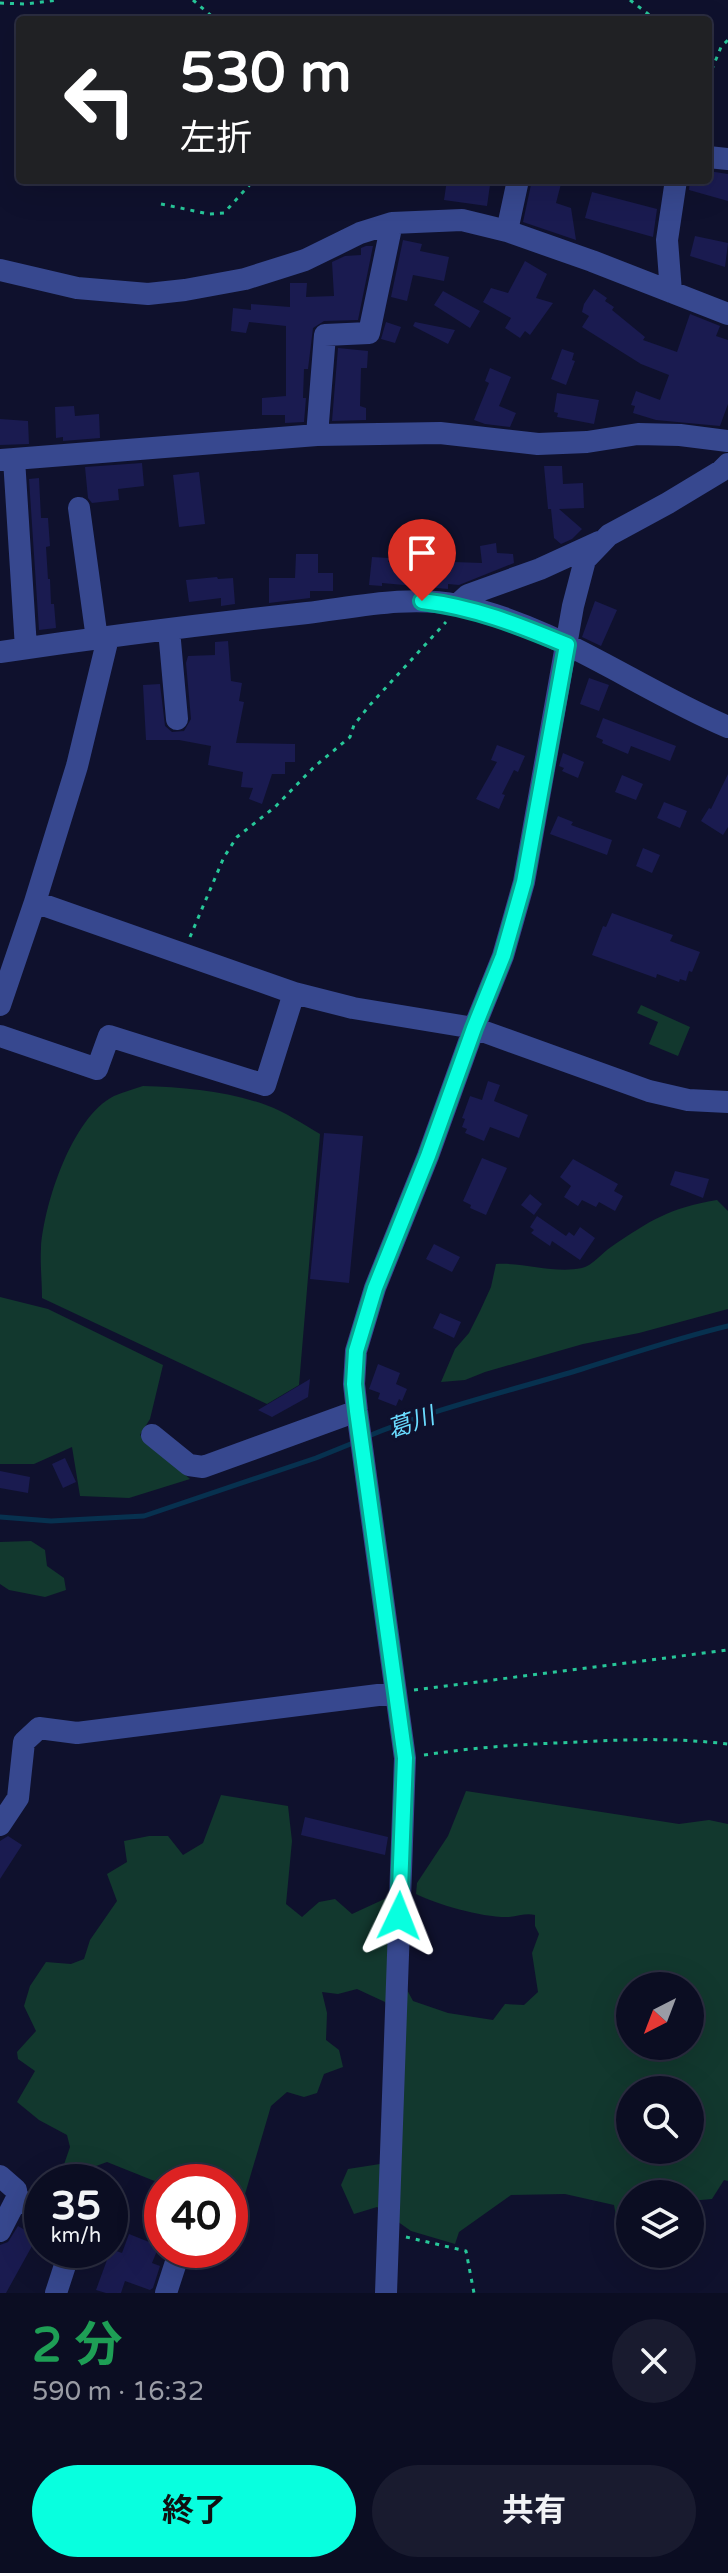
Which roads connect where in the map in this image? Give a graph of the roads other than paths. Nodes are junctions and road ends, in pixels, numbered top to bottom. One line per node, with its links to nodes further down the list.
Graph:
1 (517, 184): 4 (street)
2 (675, 184): 6 (street)
3 (392, 223): 4 (street); 5 (street); 8 (street)
4 (507, 231): 6 (street)
5 (0, 270)
6 (671, 292): 7 (street)
7 (728, 314)
8 (317, 435): 9 (street); 10 (street)
9 (728, 441)
10 (7, 460): 18 (street)
11 (728, 464): 13 (street)
12 (79, 508): 16 (street)
13 (600, 542): 14 (street); 17 (street)
14 (457, 605): 15 (street); 17 (street)
15 (169, 630): 16 (street); 20 (street)
16 (102, 638): 18 (street); 22 (street)
17 (567, 645): 21 (street); 25 (street)
18 (26, 648): 19 (street)
19 (0, 652)
20 (177, 719)
21 (728, 727)
22 (35, 902): 23 (street); 24 (street)
23 (294, 993): 25 (street); 26 (street)
24 (0, 1005)
25 (474, 1028): 27 (street); 28 (street)
26 (0, 1036)
27 (728, 1102)
28 (357, 1415): 29 (street); 30 (street)
29 (152, 1435)
30 (394, 1693): 31 (street); 40 (street)
31 (0, 1825)
32 (0, 2176): 33 (street)
33 (17, 2198): 34 (street); 35 (street)
34 (24, 2202)
35 (0, 2231)
36 (64, 2268): 38 (street)
37 (174, 2268): 39 (street)
38 (56, 2293)
39 (166, 2293)
40 (386, 2293)

